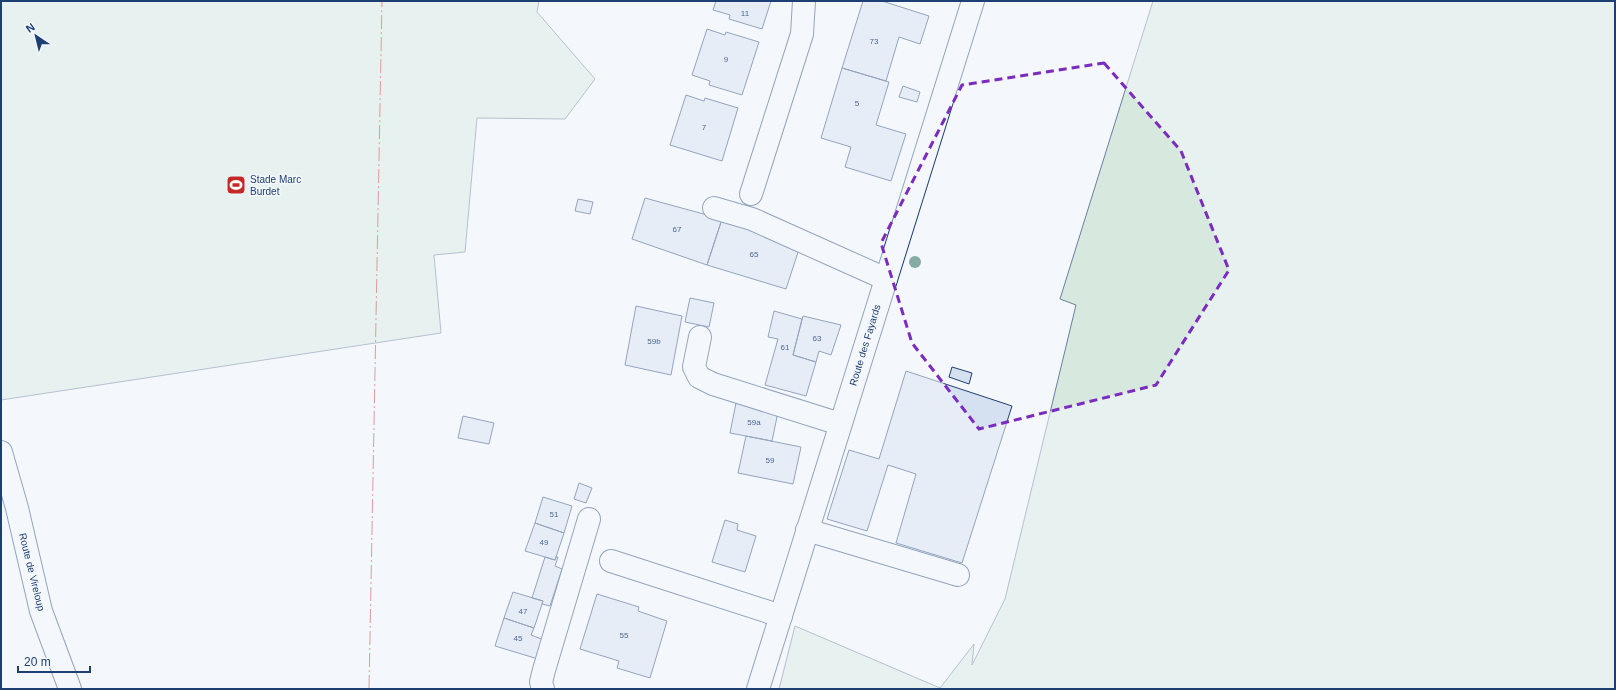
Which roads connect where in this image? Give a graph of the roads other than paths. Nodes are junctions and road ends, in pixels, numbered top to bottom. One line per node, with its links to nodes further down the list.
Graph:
1 (804, 1): 3 (main road)
2 (973, 1): 5 (main road, Route des Fayards)
3 (751, 194)
4 (714, 208): 5 (main road)
5 (886, 279): 7 (main road, Route des Fayards)
6 (700, 337): 7 (main road)
7 (840, 424): 10 (main road, Route des Fayards)
8 (1, 452): 14 (main road, Route de Vireloup)
9 (589, 519): 15 (main road)
10 (807, 530): 12 (main road); 13 (main road, Route des Fayards)
11 (611, 561): 13 (main road)
12 (958, 575)
13 (782, 616): 16 (main road, Route des Fayards)
14 (70, 689)
15 (543, 689)
16 (758, 689)

